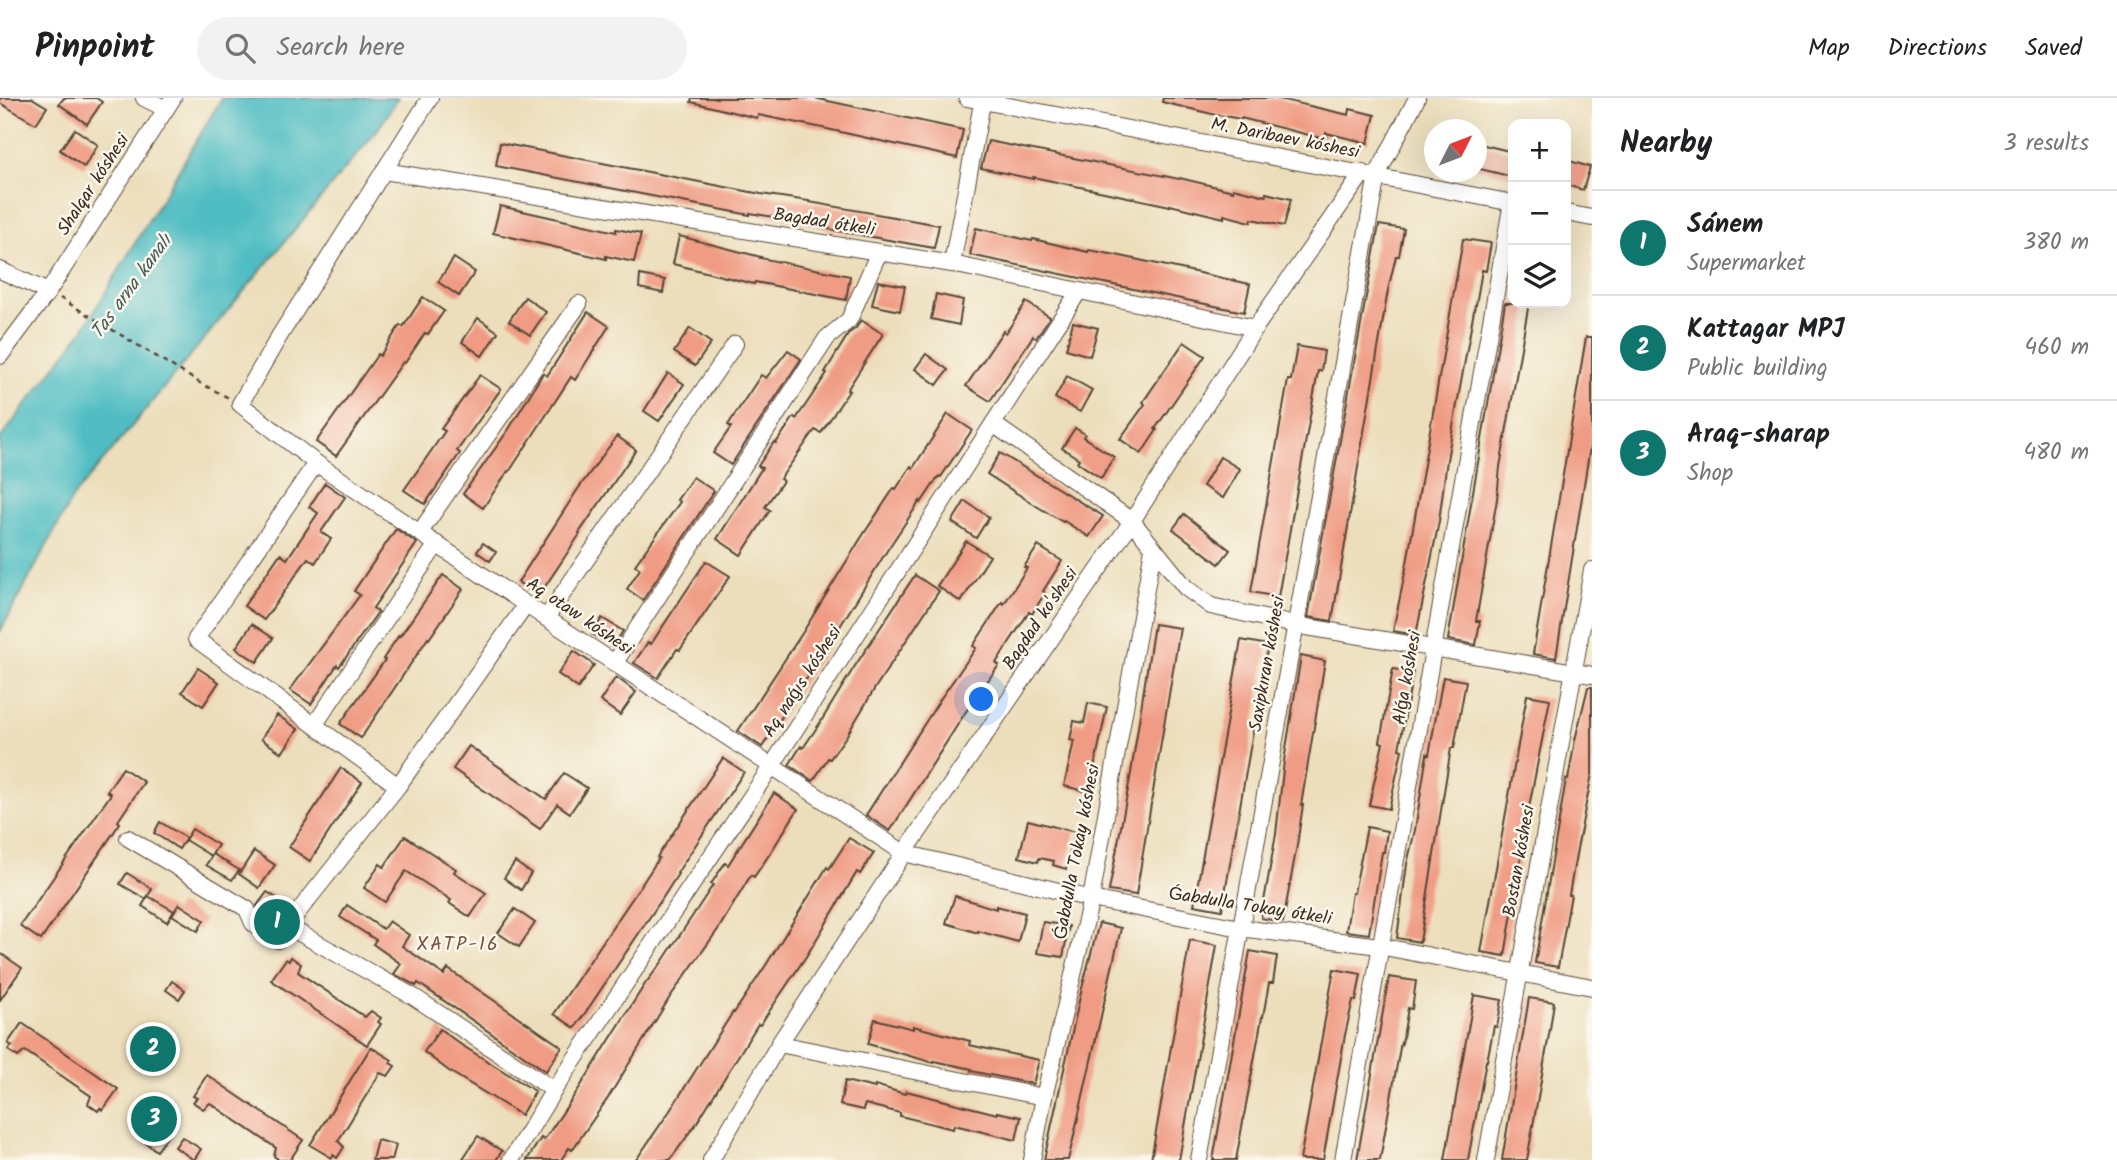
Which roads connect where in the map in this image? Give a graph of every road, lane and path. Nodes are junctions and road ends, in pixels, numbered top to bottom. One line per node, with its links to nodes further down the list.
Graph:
1 (145, 98): 5 (street)
2 (430, 98): 6 (street)
3 (1418, 98): 7 (street)
4 (977, 99): 7 (street, M. Daribaev kóshesi); 13 (street)
5 (170, 103): 16 (street, Shalqar kóshesi)
6 (384, 171): 12 (street, Bagdad ótkeli); 22 (street)
7 (1370, 174): 8 (street, M. Daribaev kóshesi); 19 (street, Bagdad ko'shesi); 32 (street, Saxipkıran kóshesi)
8 (1508, 201)
9 (1571, 214): 10 (street)
10 (1592, 218)
11 (1508, 230): 33 (street, Alǵa kóshesi)
12 (879, 252): 13 (street, Bagdad ótkeli); 34 (street)
13 (952, 264): 15 (street, Bagdad ótkeli)
14 (0, 270): 16 (street)
15 (1079, 291): 19 (street, Bagdad ótkeli); 23 (street, Aq naǵıs kóshesi)
16 (48, 292): 21 (street, Shalqar kóshesi)
17 (71, 303): 22 (path)
18 (579, 304): 26 (street)
19 (1255, 328): 25 (street, Bagdad ko'shesi)
20 (735, 344): 31 (street)
21 (0, 356)
22 (240, 404): 24 (street, Aq otaw kóshesi)
23 (993, 424): 25 (street); 38 (street, Aq naǵıs kóshesi)
24 (316, 463): 26 (street, Aq otaw kóshesi); 37 (street)
25 (1132, 521): 28 (street); 41 (street, Bagdad ko'shesi)
26 (420, 532): 27 (street, Aq otaw kóshesi)
27 (437, 544): 30 (street, Aq otaw kóshesi); 37 (street)
28 (1153, 549): 32 (street); 42 (street, Ǵabdulla Tokay kóshesi)
29 (1592, 570): 35 (street, Bostan kóshesi)
30 (526, 605): 31 (street, Aq otaw kóshesi); 39 (street)
31 (545, 618): 34 (street, Aq otaw kóshesi)
32 (1295, 625): 33 (street); 43 (street, Saxipkıran kóshesi)
33 (1433, 648): 35 (street); 45 (street, Alǵa kóshesi)
34 (614, 664): 38 (street, Aq otaw kóshesi)
35 (1574, 672): 36 (street); 46 (street, Bostan kóshesi)
36 (1592, 675)
37 (315, 724): 39 (street)
38 (771, 767): 41 (street, Aq otaw kóshesi); 49 (street, Aq naǵıs kóshesi)
39 (398, 786): 49 (street)
40 (128, 838): 44 (street)
41 (904, 853): 42 (street, Ǵabdulla Tokay ótkeli); 48 (street, Bagdad ko'shesi)
42 (1091, 899): 43 (street, Ǵabdulla Tokay ótkeli); 50 (street, Ǵabdulla Tokay kóshesi)
43 (1240, 928): 45 (street, Ǵabdulla Tokay ótkeli); 54 (street, Saxipkıran kóshesi)
44 (278, 940)
45 (1379, 946): 46 (street, Ǵabdulla Tokay ótkeli); 55 (street, Alǵa kóshesi)
46 (1519, 973): 47 (street, Ǵabdulla Tokay ótkeli); 56 (street, Bostan kóshesi)
47 (1592, 987)
48 (779, 1044): 50 (street); 52 (street, Bagdad ko'shesi)
49 (554, 1090): 51 (street, Aq naǵıs kóshesi)
50 (1044, 1097): 53 (street, Ǵabdulla Tokay kóshesi)
51 (511, 1160)
52 (711, 1160)
53 (1031, 1160)
54 (1199, 1160)
55 (1343, 1160)
56 (1486, 1160)

